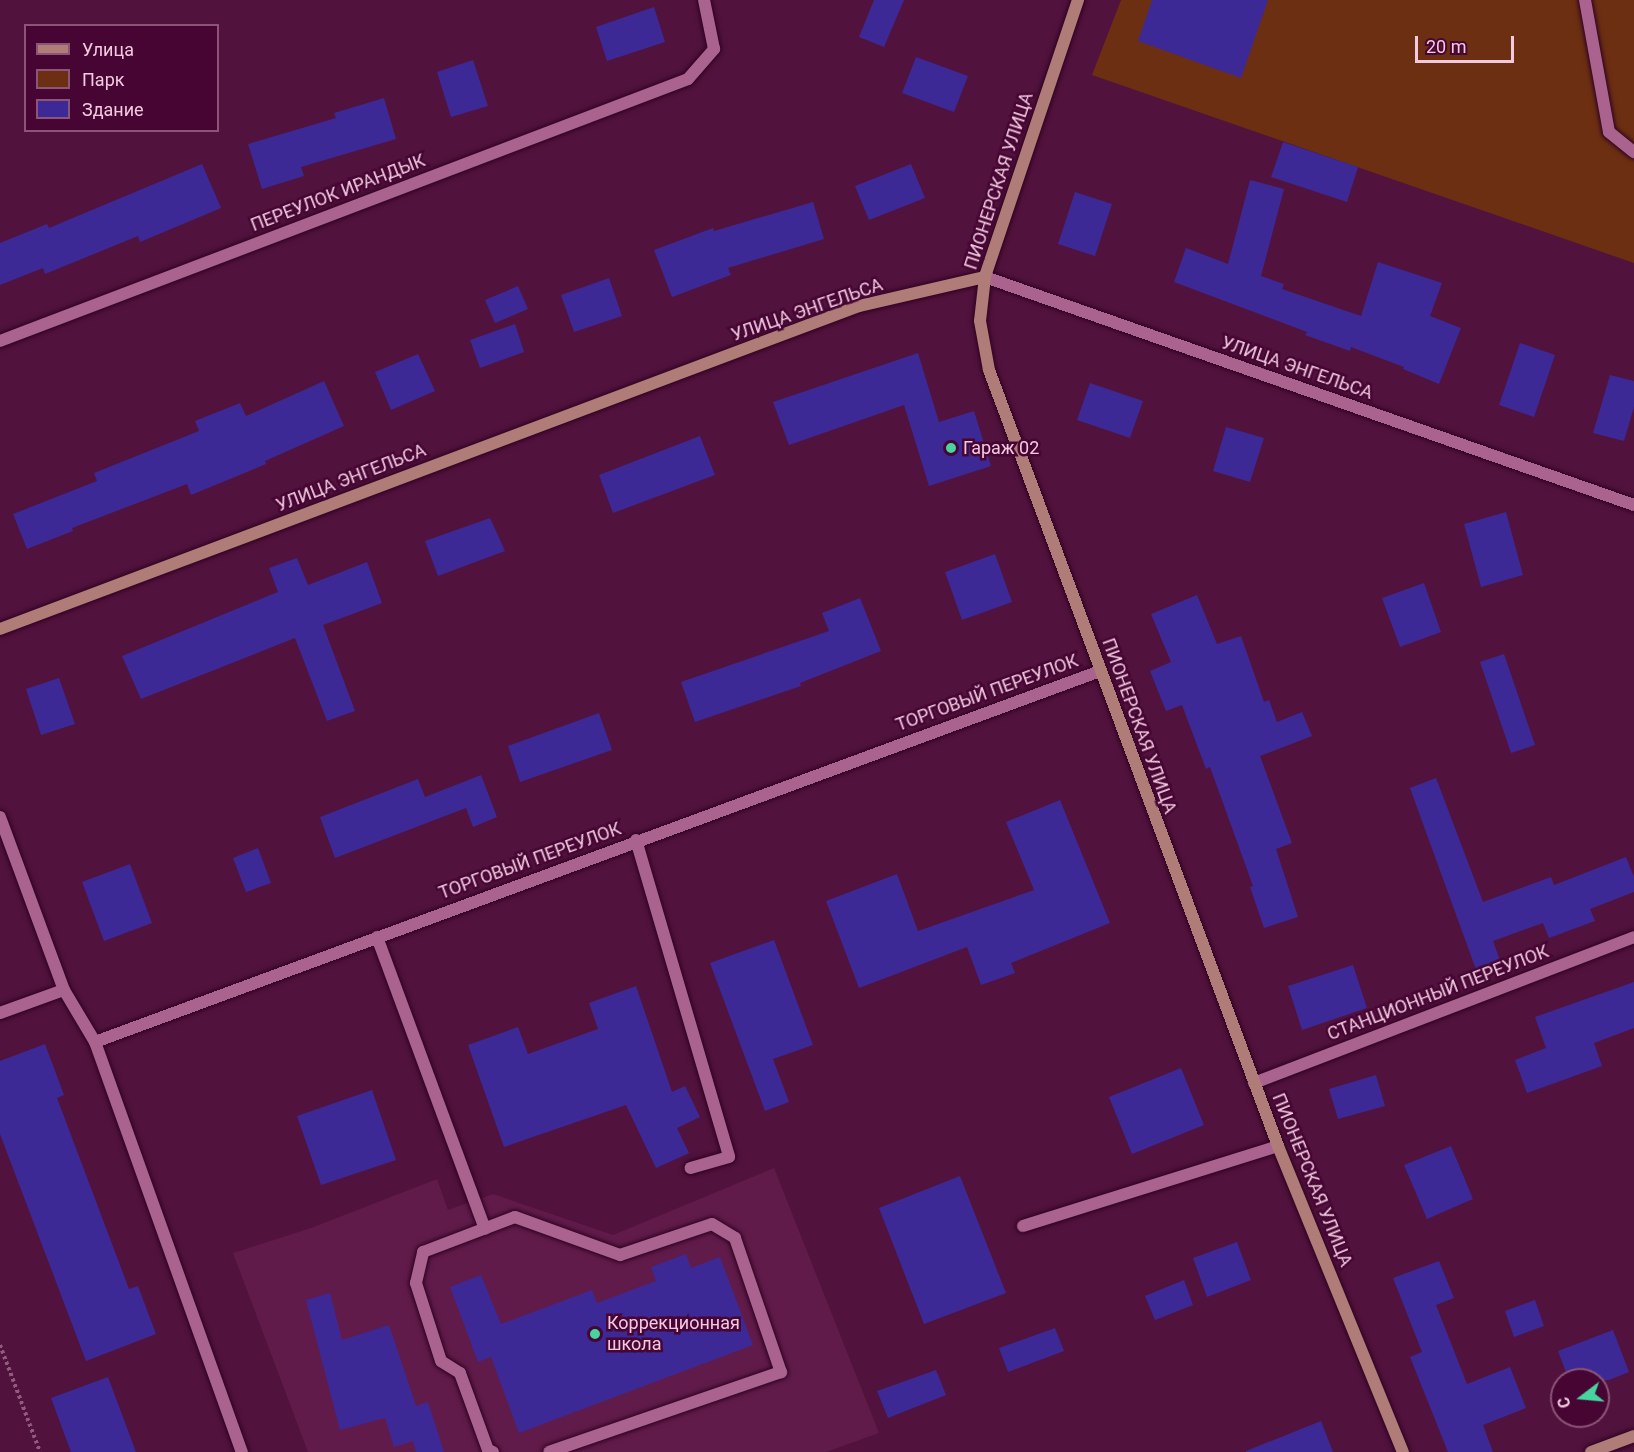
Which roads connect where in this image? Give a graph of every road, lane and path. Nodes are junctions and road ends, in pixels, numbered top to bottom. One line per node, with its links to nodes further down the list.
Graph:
1 (704, 0): 6 (street, ПЕРЕУЛОК ИРАНДЫК)
2 (1078, 0): 5 (street, ПИОНЕРСКАЯ УЛИЦА)
3 (1585, 0): 4 (street)
4 (1634, 152)
5 (985, 277): 7 (street, УЛИЦА ЭНГЕЛЬСА); 8 (street, УЛИЦА ЭНГЕЛЬСА); 9 (street, ПИОНЕРСКАЯ УЛИЦА)
6 (0, 341)
7 (1634, 505)
8 (0, 629)
9 (1100, 671): 11 (street, ТОРГОВЫЙ ПЕРЕУЛОК); 17 (street, ПИОНЕРСКАЯ УЛИЦА)
10 (0, 817): 14 (street)
11 (636, 840): 12 (street, ТОРГОВЫЙ ПЕРЕУЛОК); 19 (street)
12 (377, 937): 16 (street, ТОРГОВЫЙ ПЕРЕУЛОК); 21 (street)
13 (1634, 937): 17 (street, СТАНЦИОННЫЙ ПЕРЕУЛОК)
14 (64, 990): 15 (street); 16 (street)
15 (0, 1013)
16 (95, 1042): 25 (street)
17 (1254, 1083): 18 (street, ПИОНЕРСКАЯ УЛИЦА)
18 (1278, 1146): 20 (street); 28 (street, ПИОНЕРСКАЯ УЛИЦА)
19 (691, 1168)
20 (1023, 1226)
21 (485, 1228): 26 (street); 27 (street)
22 (0, 1345): 24 (path)
23 (1634, 1436): 29 (street)
24 (40, 1452)
25 (242, 1452)
26 (493, 1452)
27 (549, 1452)
28 (1403, 1452)
29 (1591, 1452)

